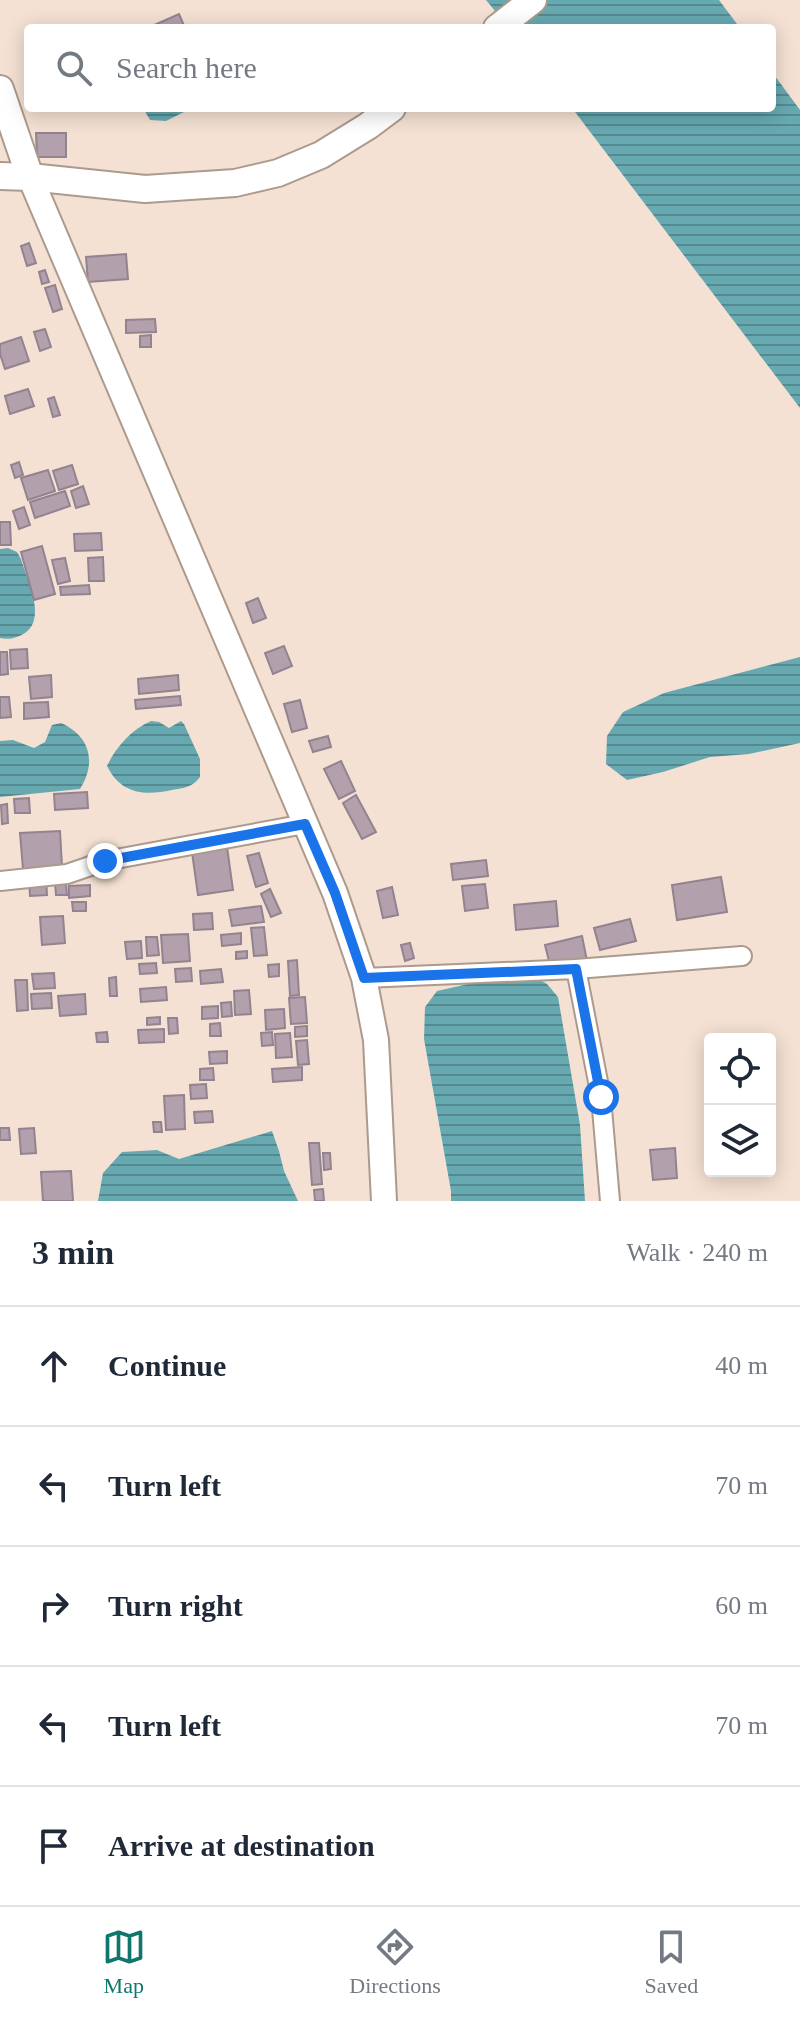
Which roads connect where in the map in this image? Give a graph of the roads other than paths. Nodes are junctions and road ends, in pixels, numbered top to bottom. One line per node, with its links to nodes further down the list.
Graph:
1 (533, 0): 2 (main road)
2 (502, 24)
3 (0, 89): 6 (main road)
4 (387, 112): 6 (main road)
5 (0, 176): 6 (main road)
6 (30, 177): 7 (street)
7 (305, 824): 8 (street); 11 (street)
8 (0, 881)
9 (742, 956): 10 (street)
10 (576, 969): 11 (street); 13 (street)
11 (364, 978): 12 (street)
12 (384, 1201)
13 (610, 1201)

